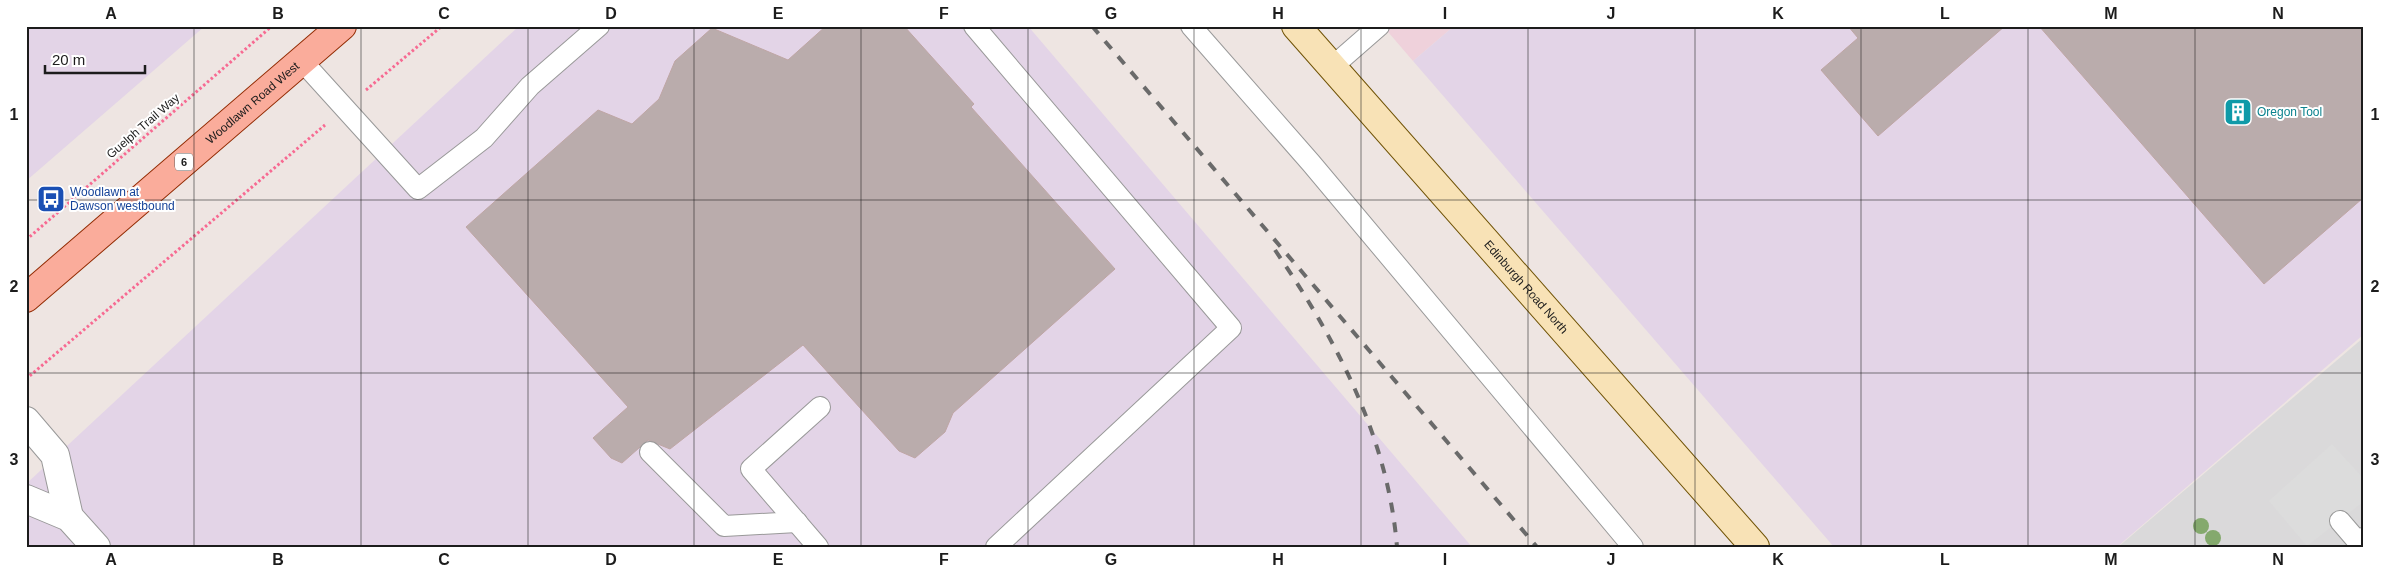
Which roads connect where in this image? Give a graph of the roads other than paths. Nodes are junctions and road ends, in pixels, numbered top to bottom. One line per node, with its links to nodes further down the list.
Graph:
1 (342, 26): 7 (main road, Woodlawn Road West / 6)
2 (599, 26): 7 (lane)
3 (974, 26): 20 (lane)
4 (1191, 26): 21 (lane)
5 (1296, 26): 8 (main road, Edinburgh Road North)
6 (1379, 26): 8 (lane)
7 (302, 60): 9 (main road, Woodlawn Road West / 6)
8 (1332, 67): 22 (main road, Edinburgh Road North)
9 (26, 298)
10 (820, 407): 16 (lane)
11 (26, 421): 14 (street)
12 (650, 452): 16 (lane)
13 (26, 499): 14 (street)
14 (69, 517): 18 (street)
15 (2340, 521): 17 (lane)
16 (797, 522): 19 (lane)
17 (2363, 538)
18 (96, 547)
19 (818, 547)
20 (996, 547)
21 (1633, 547)
22 (1755, 547)

